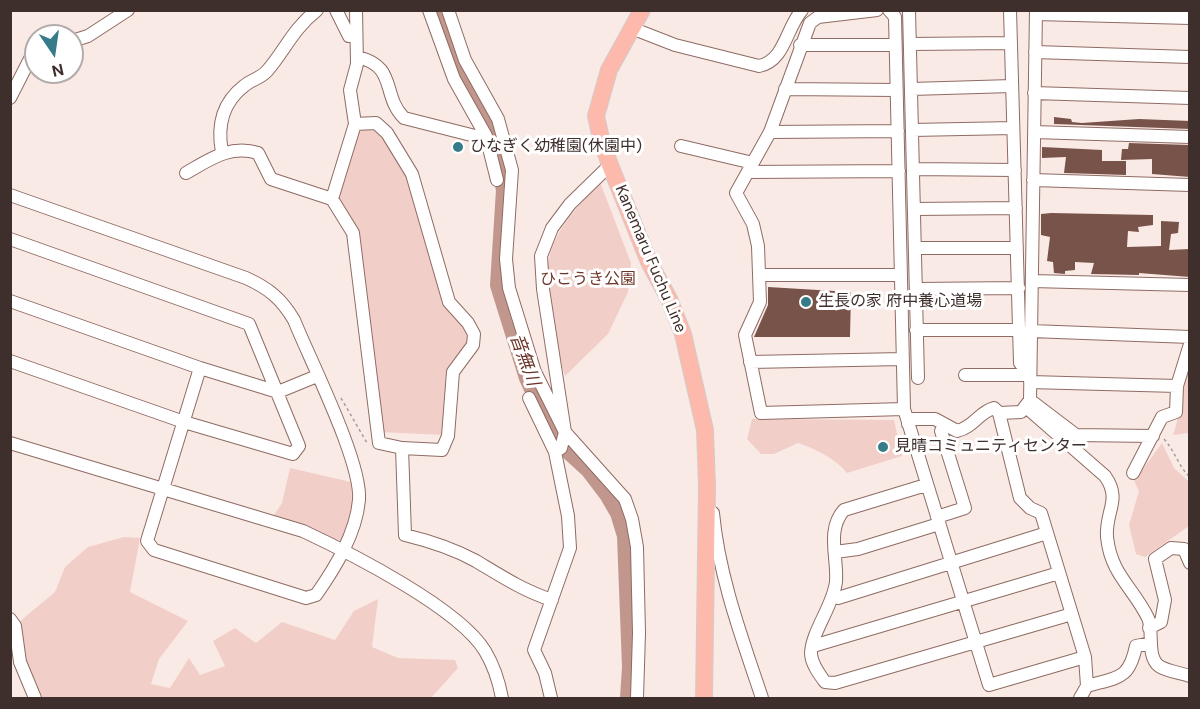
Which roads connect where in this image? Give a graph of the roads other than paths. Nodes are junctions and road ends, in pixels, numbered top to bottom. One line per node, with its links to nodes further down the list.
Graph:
1 (128, 10): 18 (street)
2 (317, 10): 43 (street)
3 (336, 10): 17 (street)
4 (356, 10): 17 (street)
5 (429, 10): 40 (street)
6 (448, 10): 88 (street)
7 (642, 10): 16 (main road, Kanemaru Fuchu Line)
8 (802, 10): 16 (street)
9 (877, 10): 13 (street)
10 (889, 10): 22 (street)
11 (909, 10): 20 (street)
12 (1010, 10): 19 (street)
13 (834, 12): 21 (street)
14 (1036, 12): 15 (street); 23 (street)
15 (1190, 18)
16 (634, 28): 44 (main road, Kanemaru Fuchu Line)
17 (356, 36): 24 (street)
18 (84, 37)
19 (1011, 43): 20 (street); 27 (street)
20 (910, 44): 29 (street)
21 (800, 45): 22 (street); 28 (street)
22 (895, 45): 30 (street)
23 (1035, 52): 25 (street); 31 (street)
24 (357, 57): 34 (street); 40 (street)
25 (1190, 57)
26 (24, 71): 32 (street)
27 (1012, 86): 29 (street); 35 (street)
28 (785, 89): 30 (street); 38 (street)
29 (911, 89): 36 (street)
30 (897, 90): 37 (street)
31 (1034, 93): 33 (street); 39 (street)
32 (10, 98)
33 (1190, 98)
34 (355, 124): 54 (street); 91 (street)
35 (1013, 128): 36 (street); 47 (street)
36 (912, 130): 46 (street)
37 (898, 131): 38 (street); 48 (street)
38 (770, 132): 45 (street)
39 (1034, 132): 41 (street); 51 (street)
40 (486, 136): 50 (street)
41 (1190, 137)
42 (681, 146): 45 (street)
43 (222, 152): 49 (street); 54 (street)
44 (610, 165): 88 (street); 95 (main road, Kanemaru Fuchu Line)
45 (750, 167): 48 (street); 60 (street)
46 (913, 169): 47 (street); 56 (street)
47 (1015, 170): 55 (street)
48 (898, 171): 61 (street)
49 (186, 173)
50 (497, 180)
51 (1033, 180): 52 (street); 62 (street)
52 (1190, 185)
53 (10, 195): 76 (street)
54 (332, 199): 91 (street)
55 (1016, 208): 56 (street); 59 (street)
56 (914, 209): 58 (street)
57 (10, 239): 80 (street)
58 (915, 248): 59 (street); 65 (street)
59 (1017, 248): 64 (street)
60 (760, 275): 61 (street); 73 (street)
61 (901, 275): 71 (street)
62 (1032, 281): 63 (street); 68 (street)
63 (1190, 285)
64 (1019, 288): 65 (street); 68 (street)
65 (916, 289): 67 (street)
66 (10, 301): 74 (street)
67 (916, 330): 68 (street); 77 (street)
68 (1026, 330): 69 (street); 78 (street)
69 (1190, 337)
70 (1190, 344): 79 (street)
71 (903, 359): 73 (street); 83 (street)
72 (10, 361): 85 (street)
73 (750, 362): 83 (street)
74 (200, 368): 80 (street); 85 (street)
75 (965, 375): 78 (street)
76 (317, 376): 80 (street); 99 (street)
77 (918, 378)
78 (1030, 378): 79 (street); 82 (street)
79 (1177, 386): 89 (street)
80 (278, 392): 85 (street)
81 (529, 398): 92 (street)
82 (1028, 404): 84 (street); 89 (street); 109 (street)
83 (904, 409): 86 (street)
84 (999, 413): 87 (street); 98 (street)
85 (184, 422): 96 (street)
86 (908, 424): 87 (street); 94 (street)
87 (944, 424): 97 (street)
88 (565, 432): 92 (street); 119 (street)
89 (1153, 436): 93 (street)
90 (10, 443): 96 (street)
91 (402, 448): 105 (street)
92 (558, 450): 105 (street)
93 (1133, 473)
94 (926, 485): 97 (street); 100 (street)
95 (707, 486): 120 (main road, Kanemaru Fuchu Line); 121 (street)
96 (163, 489): 99 (street); 99 (street)
97 (938, 520): 100 (street); 101 (street)
98 (1047, 532): 101 (street); 103 (street)
99 (342, 549): 117 (street)
100 (835, 552): 104 (street)
101 (950, 562): 104 (street); 106 (street)
102 (1190, 563): 109 (street)
103 (1059, 573): 106 (street); 107 (street)
104 (833, 596): 112 (street)
105 (552, 600): 118 (street)
106 (963, 602): 110 (street); 112 (street)
107 (1072, 614): 110 (street); 113 (street)
108 (10, 619): 116 (street)
109 (1149, 628): 111 (street)
110 (976, 641): 112 (street); 113 (street)
111 (1151, 643): 114 (street); 115 (street)
112 (813, 646)
113 (1085, 657): 115 (street)
114 (1190, 676)
115 (1087, 686): 122 (street)
116 (36, 699)
117 (502, 699)
118 (551, 699)
119 (637, 699)
120 (704, 699)
121 (762, 699)
122 (1080, 699)

